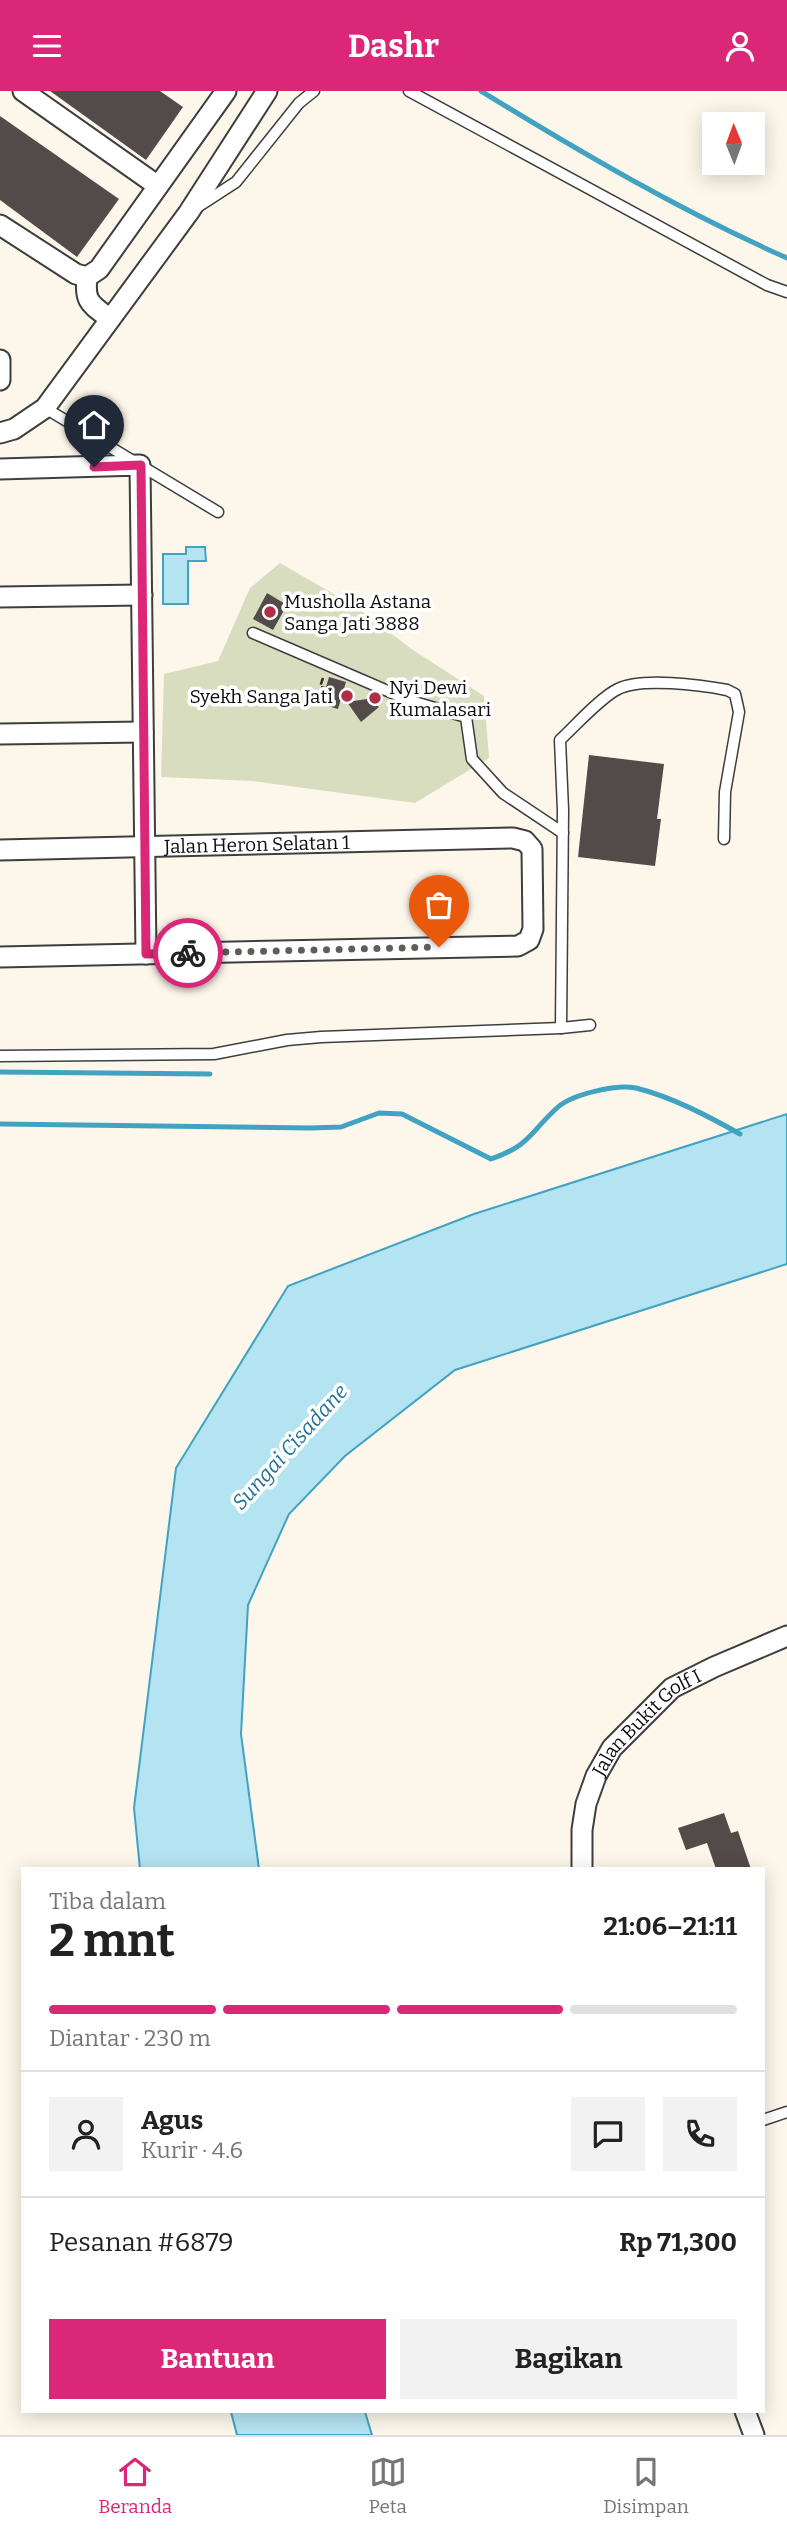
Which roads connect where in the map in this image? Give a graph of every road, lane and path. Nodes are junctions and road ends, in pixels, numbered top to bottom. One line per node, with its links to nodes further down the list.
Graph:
1 (23, 91): 6 (street)
2 (267, 91): 7 (street)
3 (314, 91): 7 (lane)
4 (410, 91): 10 (lane)
5 (221, 93): 6 (street)
6 (158, 186): 9 (street)
7 (190, 212): 11 (street)
8 (0, 225): 9 (street)
9 (87, 277): 11 (street)
10 (787, 292)
11 (110, 320): 14 (street)
12 (0, 360): 13 (street)
13 (0, 380)
14 (45, 408): 15 (street); 16 (lane)
15 (0, 433)
16 (141, 465): 17 (street); 18 (lane); 19 (street)
17 (0, 469)
18 (218, 512)
19 (142, 595): 20 (street); 22 (street)
20 (0, 597)
21 (253, 633): 24 (lane)
22 (143, 732): 23 (street); 26 (street)
23 (0, 734)
24 (563, 833): 25 (lane); 31 (lane)
25 (724, 839)
26 (145, 847): 27 (street, Jalan Heron Selatan 1); 28 (street); 28 (street, Jalan Heron Selatan 1)
27 (0, 850)
28 (146, 954): 29 (street)
29 (0, 957)
30 (590, 1025): 31 (lane)
31 (561, 1028): 32 (lane)
32 (0, 1056)
33 (787, 1636): 34 (street, Jalan Bukit Golf I)
34 (582, 1867)
35 (787, 2112): 36 (lane)
36 (765, 2119)
37 (746, 2413): 38 (street)
38 (754, 2435)

